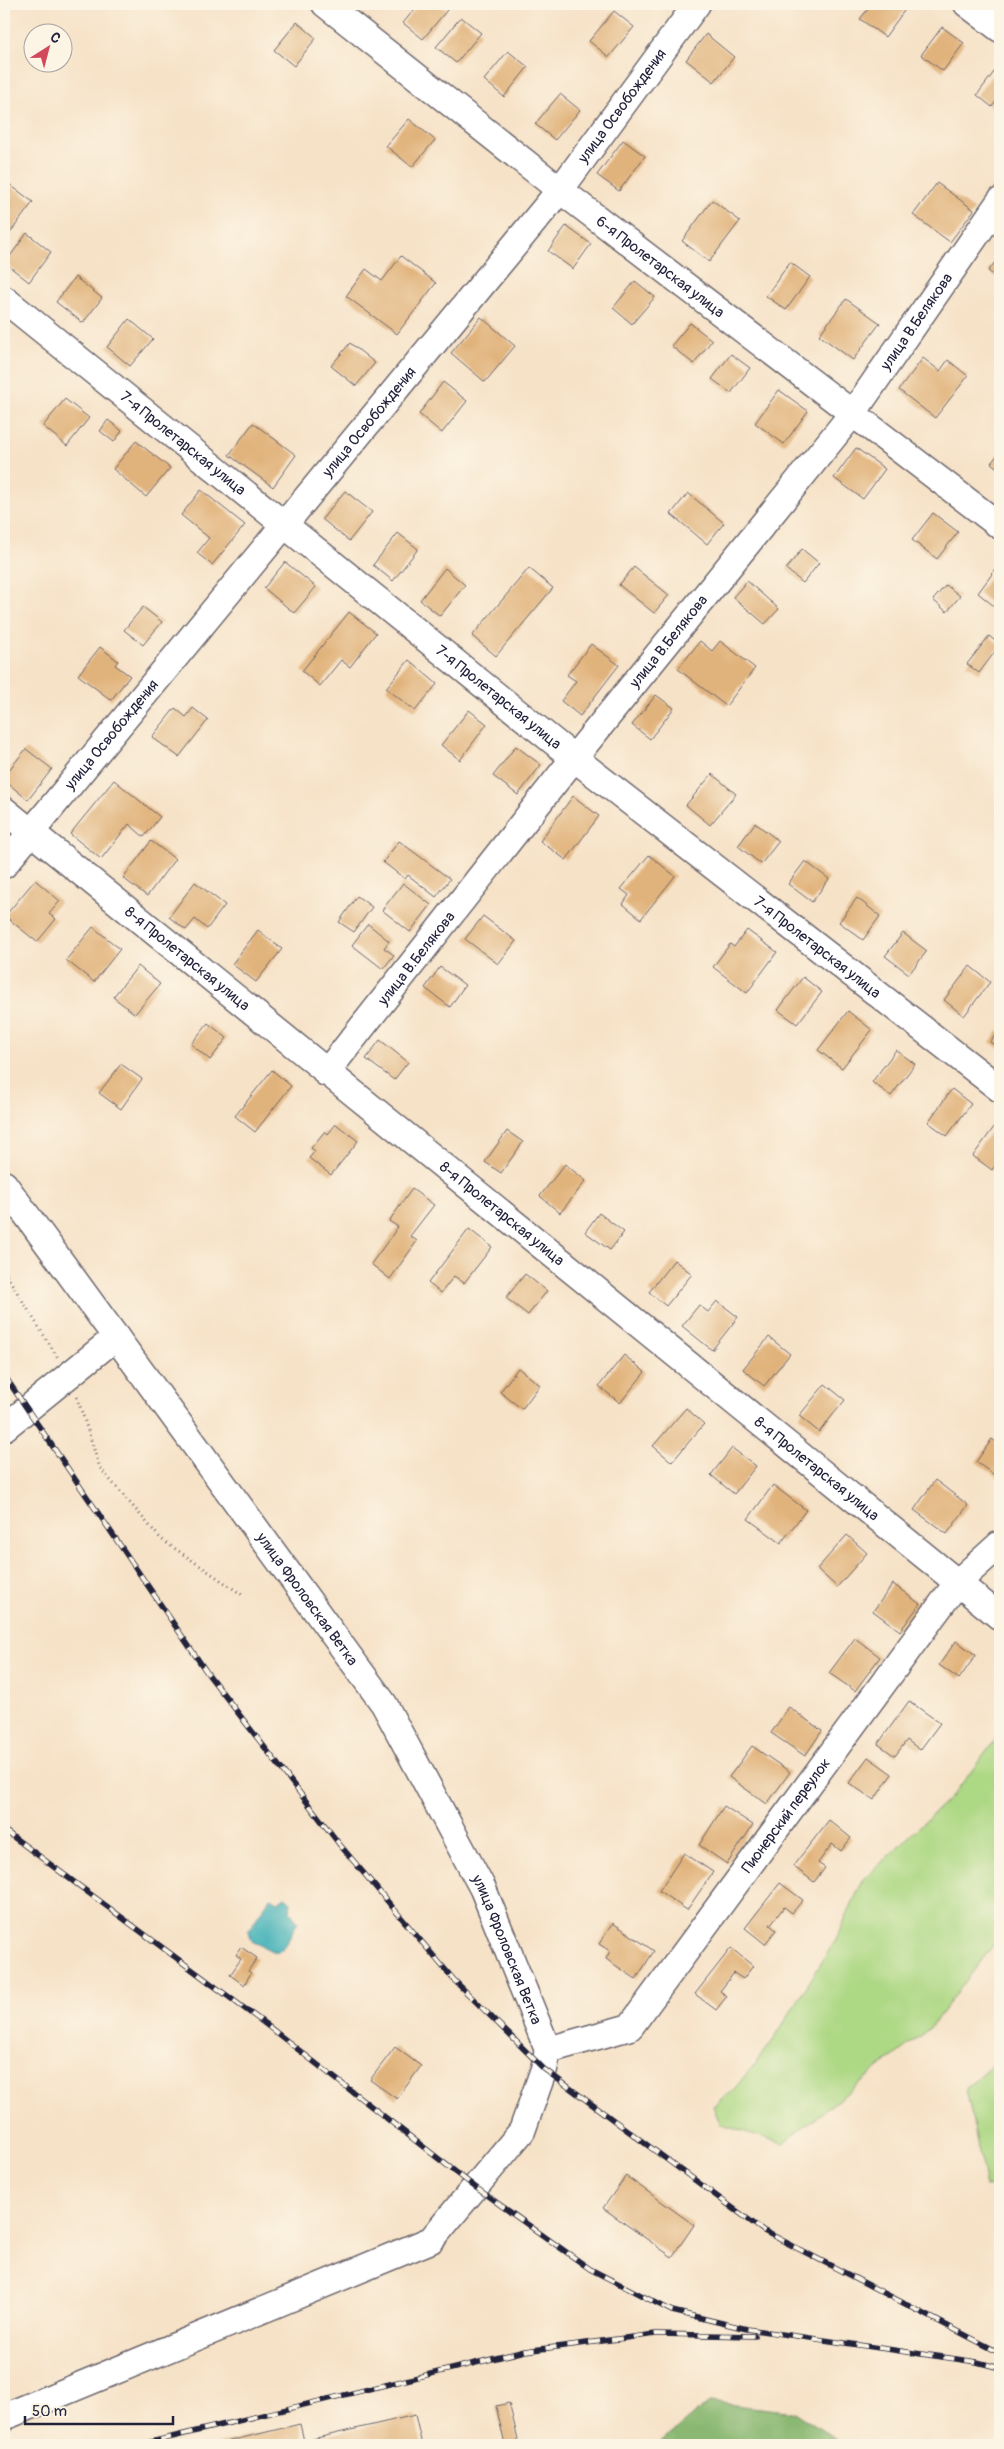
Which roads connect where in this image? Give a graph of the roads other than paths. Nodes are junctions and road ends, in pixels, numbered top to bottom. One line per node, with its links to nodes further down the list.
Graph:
1 (325, 4): 5 (street, 6-я Пролетарская улица)
2 (697, 4): 5 (street, улица Освобождения)
3 (967, 4): 4 (street)
4 (1000, 29)
5 (560, 190): 8 (street, 6-я Пролетарская улица); 9 (street, улица Освобождения)
6 (1000, 201): 8 (street, улица В.Белякова)
7 (4, 299): 9 (street, 7-я Пролетарская улица)
8 (853, 413): 10 (street, 6-я Пролетарская улица); 11 (street, улица В.Белякова)
9 (284, 524): 11 (street, 7-я Пролетарская улица); 13 (street, улица Освобождения)
10 (1000, 526)
11 (574, 758): 15 (street, улица В.Белякова); 16 (street, 7-я Пролетарская улица)
12 (4, 810): 13 (street, 8-я Пролетарская улица)
13 (30, 832): 14 (street); 15 (street, 8-я Пролетарская улица)
14 (4, 865)
15 (326, 1073): 21 (street, 8-я Пролетарская улица)
16 (1000, 1089)
17 (4, 1184): 18 (street, улица Фроловская Ветка)
18 (116, 1337): 19 (street); 23 (street, улица Фроловская Ветка)
19 (4, 1428)
20 (1000, 1544): 21 (street, Пионерский переулок)
21 (958, 1582): 22 (street, 8-я Пролетарская улица); 23 (street, Пионерский переулок)
22 (1000, 1617)
23 (548, 2050): 24 (street)
24 (4, 2417)

